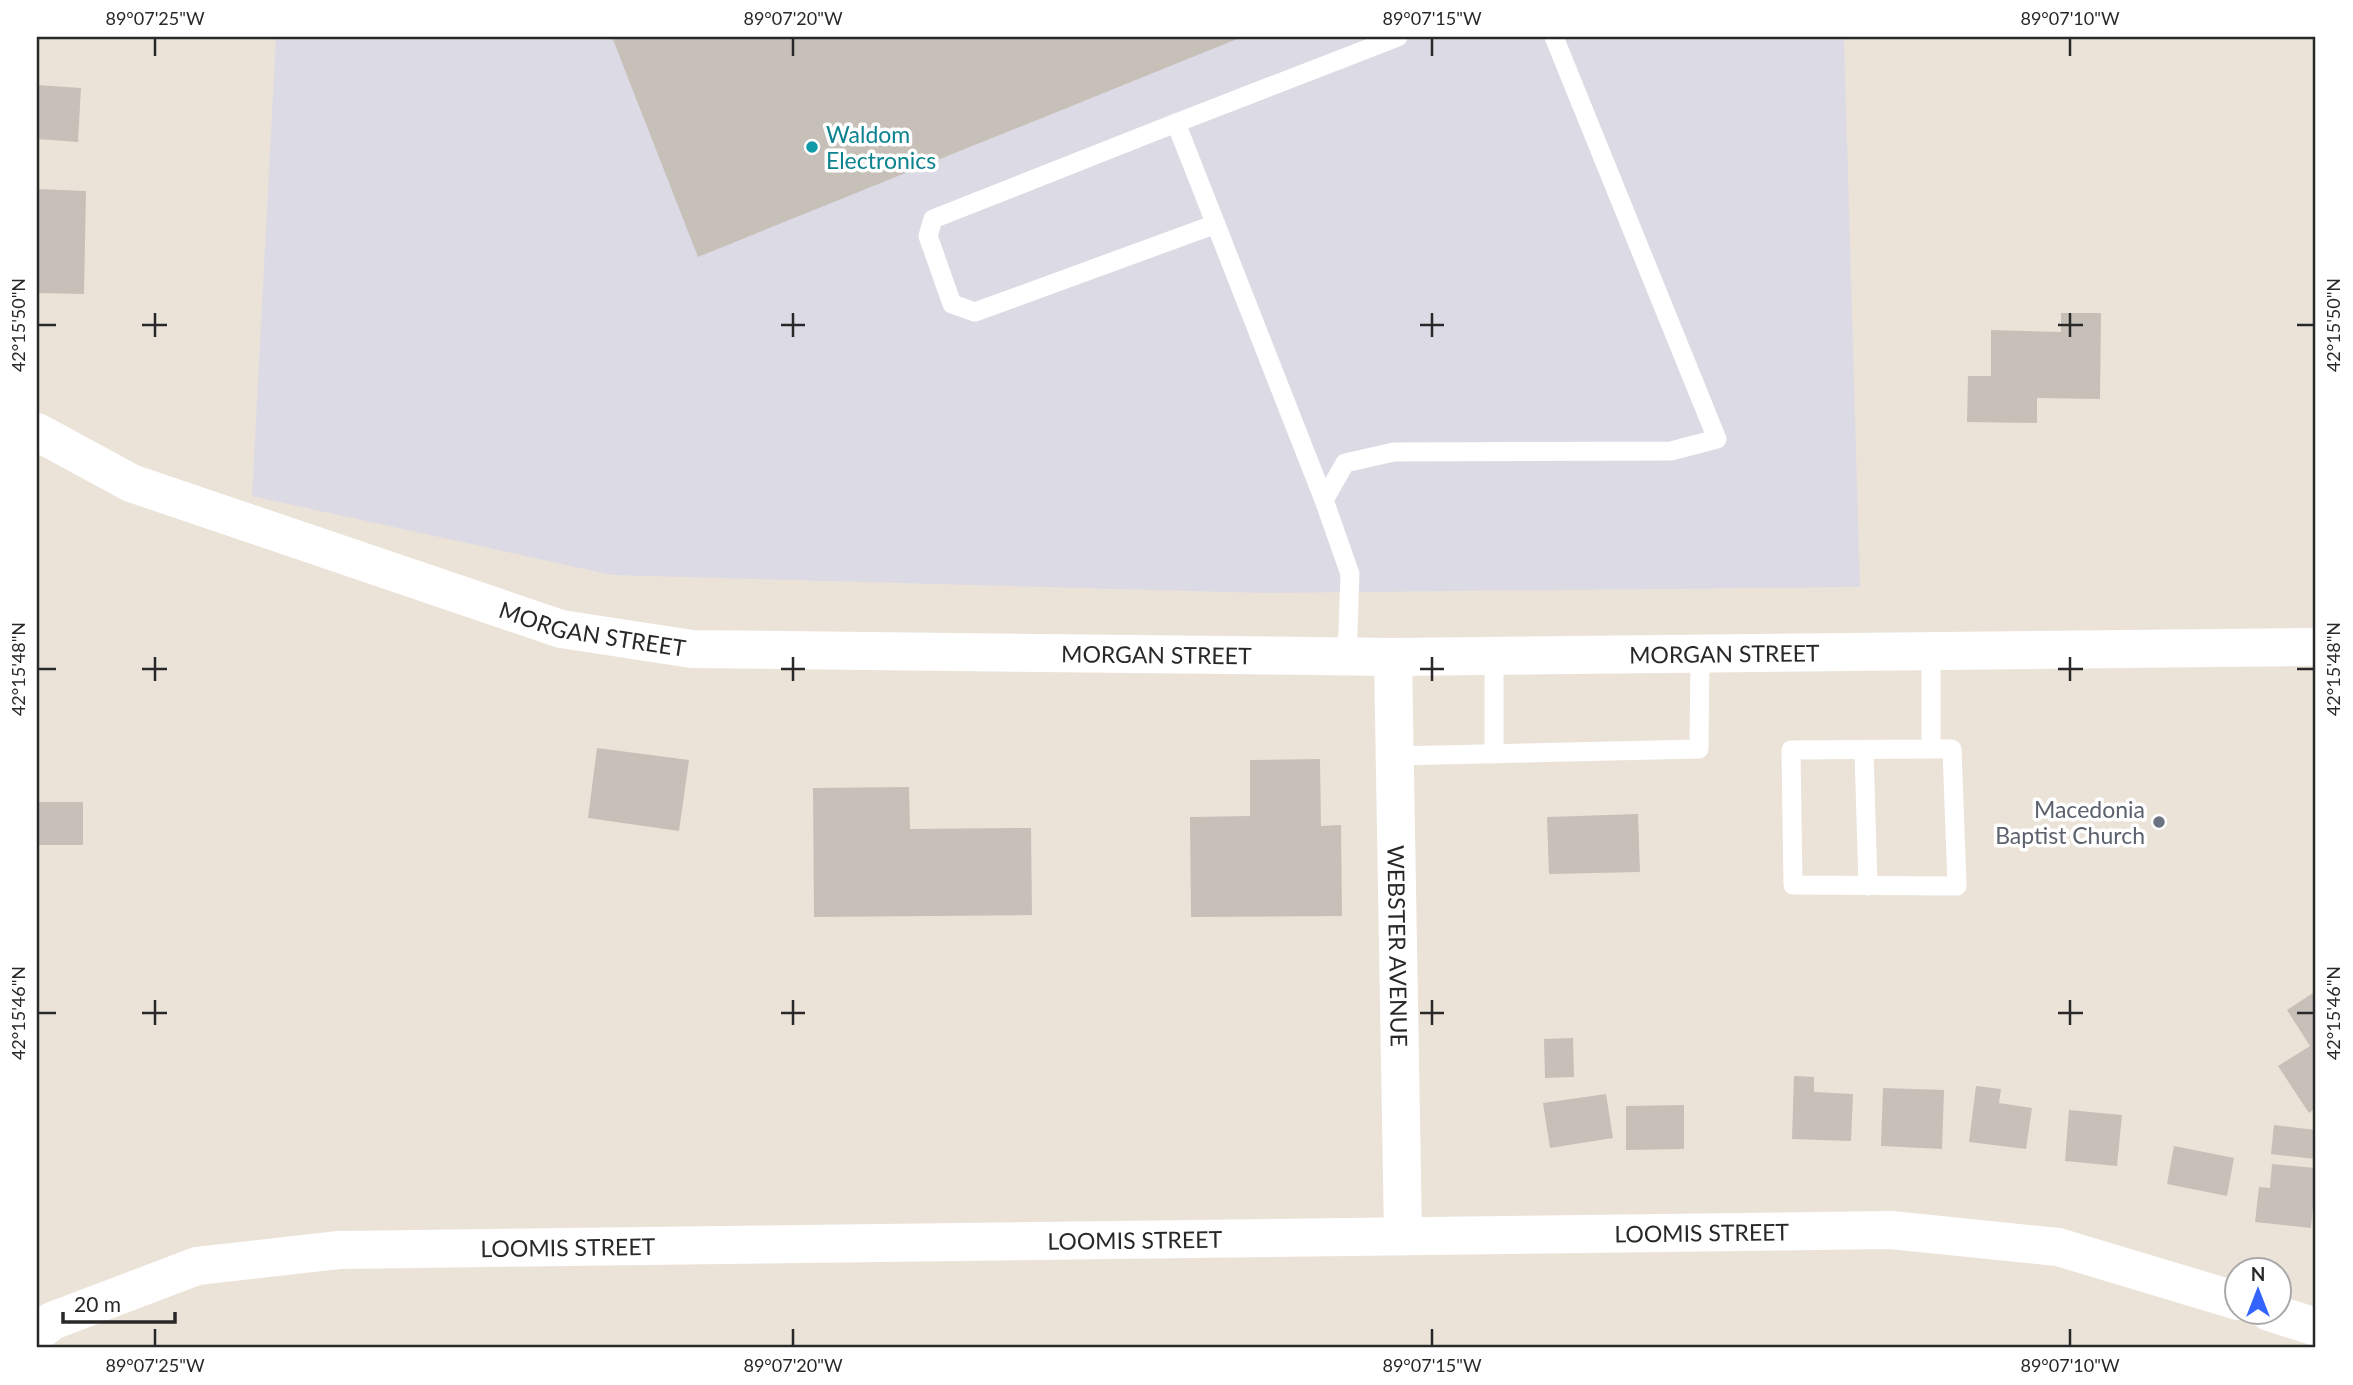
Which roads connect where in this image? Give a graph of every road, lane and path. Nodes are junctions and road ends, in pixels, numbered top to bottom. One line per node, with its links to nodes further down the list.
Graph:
1 (1398, 37): 3 (lane)
2 (1554, 37): 6 (lane)
3 (1176, 123): 4 (lane); 4 (lane)
4 (1216, 224): 6 (lane)
5 (37, 432): 11 (street, MORGAN STREET)
6 (1324, 500): 11 (lane)
7 (2316, 647): 8 (street, MORGAN STREET)
8 (1931, 651): 9 (street, MORGAN STREET); 13 (lane)
9 (1700, 653): 10 (street, MORGAN STREET); 15 (lane)
10 (1494, 656): 12 (street, MORGAN STREET); 15 (lane)
11 (1347, 657): 12 (street, MORGAN STREET)
12 (1393, 657): 16 (street, WEBSTER AVENUE)
13 (1931, 750): 14 (lane); 17 (lane)
14 (1864, 751): 17 (lane); 17 (lane)
15 (1494, 754): 16 (lane)
16 (1395, 756): 18 (street, WEBSTER AVENUE)
17 (1868, 886)
18 (1402, 1235): 19 (street, LOOMIS STREET); 22 (street, LOOMIS STREET)
19 (2224, 1297)
20 (2294, 1320): 21 (street)
21 (2316, 1327)
22 (37, 1333)

